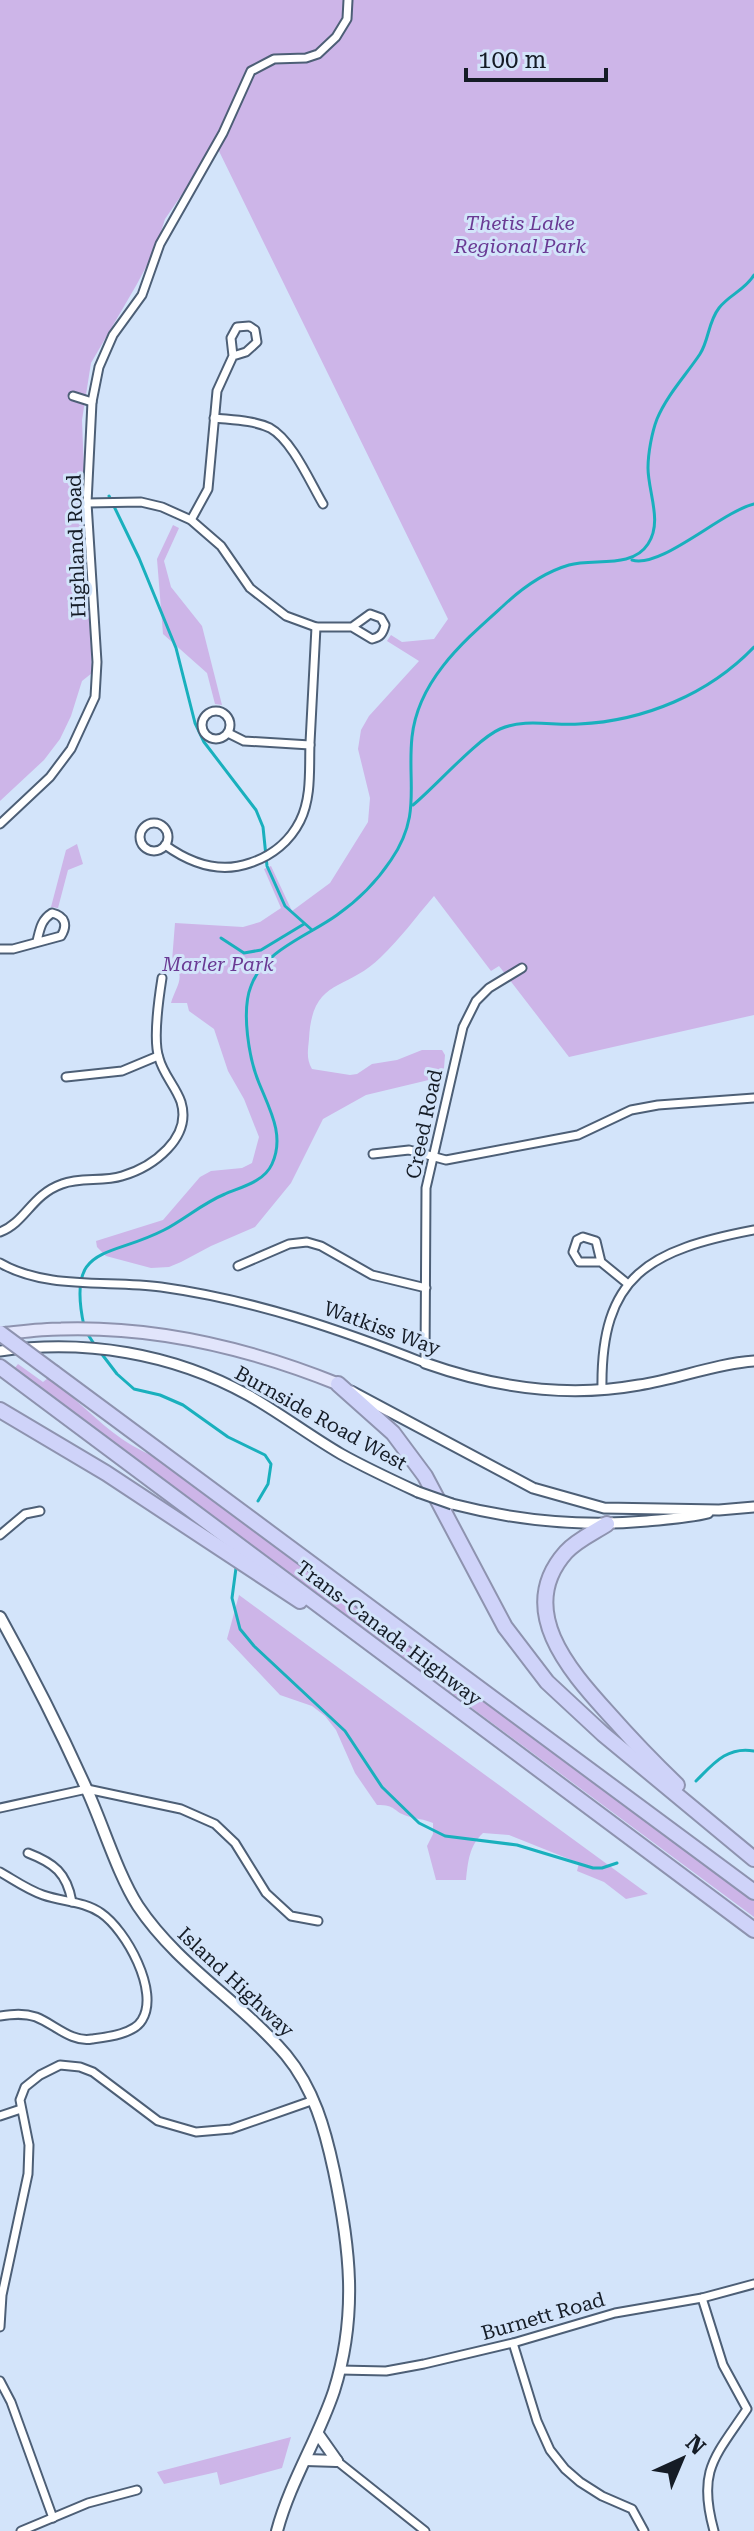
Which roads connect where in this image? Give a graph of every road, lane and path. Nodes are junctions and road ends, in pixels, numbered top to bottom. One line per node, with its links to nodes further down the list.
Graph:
1 (348, 0): 4 (street, Highland Road)
2 (233, 356): 2 (street); 5 (street)
3 (73, 396): 4 (street)
4 (92, 402): 6 (street, Highland Road)
5 (214, 418): 7 (street); 8 (street)
6 (87, 503): 8 (street); 13 (street, Highland Road)
7 (323, 504)
8 (191, 520): 9 (street)
9 (316, 627): 10 (street); 12 (street)
10 (352, 627)
11 (228, 733): 11 (street); 12 (street)
12 (310, 745): 14 (street)
13 (0, 824)
14 (165, 845)
15 (37, 941): 15 (street); 16 (street)
16 (0, 949)
17 (522, 968): 23 (street, Creed Road)
18 (162, 978): 19 (street)
19 (158, 1056): 20 (street); 25 (street)
20 (66, 1077)
21 (754, 1098): 23 (street)
22 (373, 1154): 23 (street)
23 (432, 1155): 30 (street, Creed Road)
24 (754, 1230): 29 (street)
25 (0, 1232)
26 (601, 1262): 26 (street); 29 (street)
27 (0, 1263): 34 (street, Watkiss Way)
28 (238, 1266): 30 (street)
29 (628, 1284): 37 (street)
30 (426, 1288): 34 (street, Creed Road)
31 (0, 1333): 36 (main road, Burnside Road West); 53 (highway, Trans-Canada Highway, bridge)
32 (0, 1351): 42 (street, Burnside Road West, bridge)
33 (754, 1361): 37 (street, Watkiss Way)
34 (425, 1363): 37 (street, Watkiss Way)
35 (6, 1372): 45 (highway, Trans-Canada Highway)
36 (338, 1384): 40 (street, Burnside Road West); 49 (highway)
37 (602, 1390)
38 (0, 1410): 45 (highway)
39 (754, 1507): 40 (street, Burnside Road West)
40 (719, 1510): 42 (street, Burnside Road West)
41 (40, 1511): 43 (street)
42 (607, 1524): 49 (highway)
43 (0, 1535)
44 (0, 1617): 46 (main road, Island Highway)
45 (371, 1646): 56 (highway, Trans-Canada Highway)
46 (87, 1789): 48 (street); 55 (street); 58 (main road, Island Highway)
47 (0, 1798): 48 (street)
48 (4, 1808)
49 (740, 1847): 51 (highway)
50 (28, 1853): 54 (street)
51 (754, 1859)
52 (0, 1872): 54 (street)
53 (754, 1892)
54 (72, 1902): 57 (street)
55 (318, 1921)
56 (754, 1930)
57 (0, 2016)
58 (314, 2100): 59 (street); 66 (main road, Island Highway)
59 (21, 2109): 60 (street); 62 (street)
60 (0, 2116)
61 (754, 2284): 63 (street, Burnett Road)
62 (1, 2295): 64 (street)
63 (702, 2298): 65 (street, Burnett Road); 68 (street)
64 (0, 2327)
65 (513, 2343): 66 (street, Burnett Road); 78 (street)
66 (340, 2370): 69 (main road, Island Highway)
67 (0, 2381): 73 (street)
68 (750, 2408): 79 (street)
69 (318, 2434): 70 (main road, Island Highway); 71 (main road)
70 (306, 2460): 71 (main road); 76 (main road, Island Highway)
71 (337, 2461): 74 (street)
72 (137, 2490): 73 (street)
73 (53, 2518): 75 (street)
74 (415, 2528): 77 (street)
75 (21, 2531)
76 (277, 2531)
77 (425, 2531)
78 (644, 2531)
79 (714, 2531)

